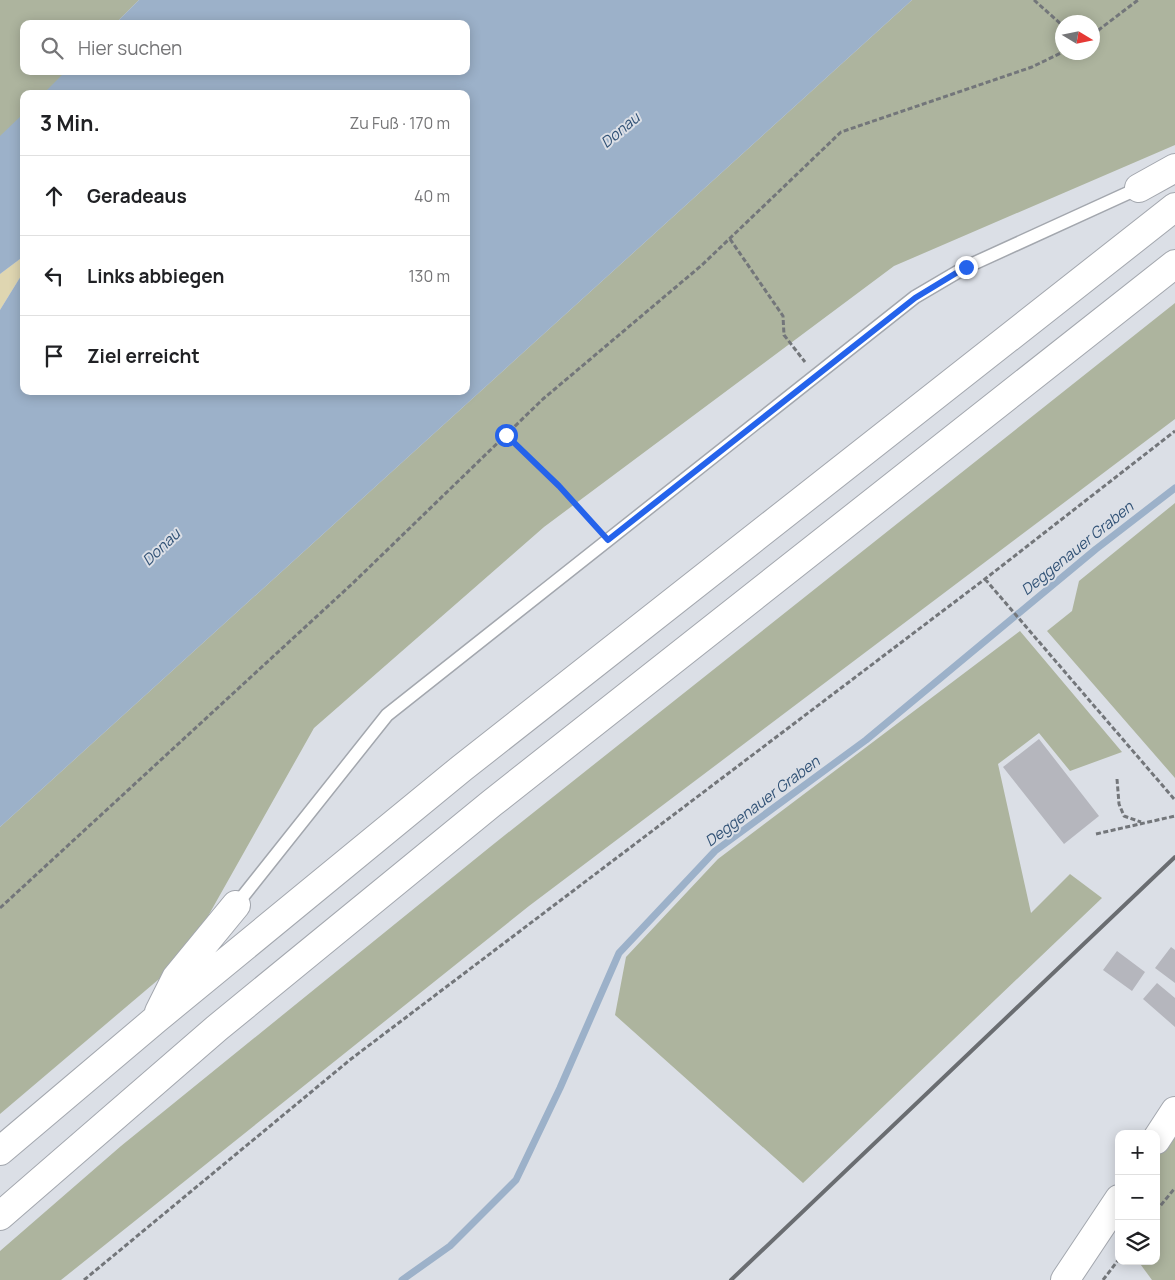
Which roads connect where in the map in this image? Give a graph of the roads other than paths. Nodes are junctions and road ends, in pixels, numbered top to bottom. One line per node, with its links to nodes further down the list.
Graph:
1 (1175, 168): 2 (main road)
2 (1139, 188): 5 (lane)
3 (1175, 207): 6 (main road)
4 (1175, 264): 11 (main road)
5 (236, 905): 6 (main road)
6 (155, 1020): 9 (main road)
7 (1175, 1111): 8 (main road)
8 (1160, 1134)
9 (0, 1151)
10 (1115, 1205): 12 (main road)
11 (0, 1216)
12 (1065, 1280)

